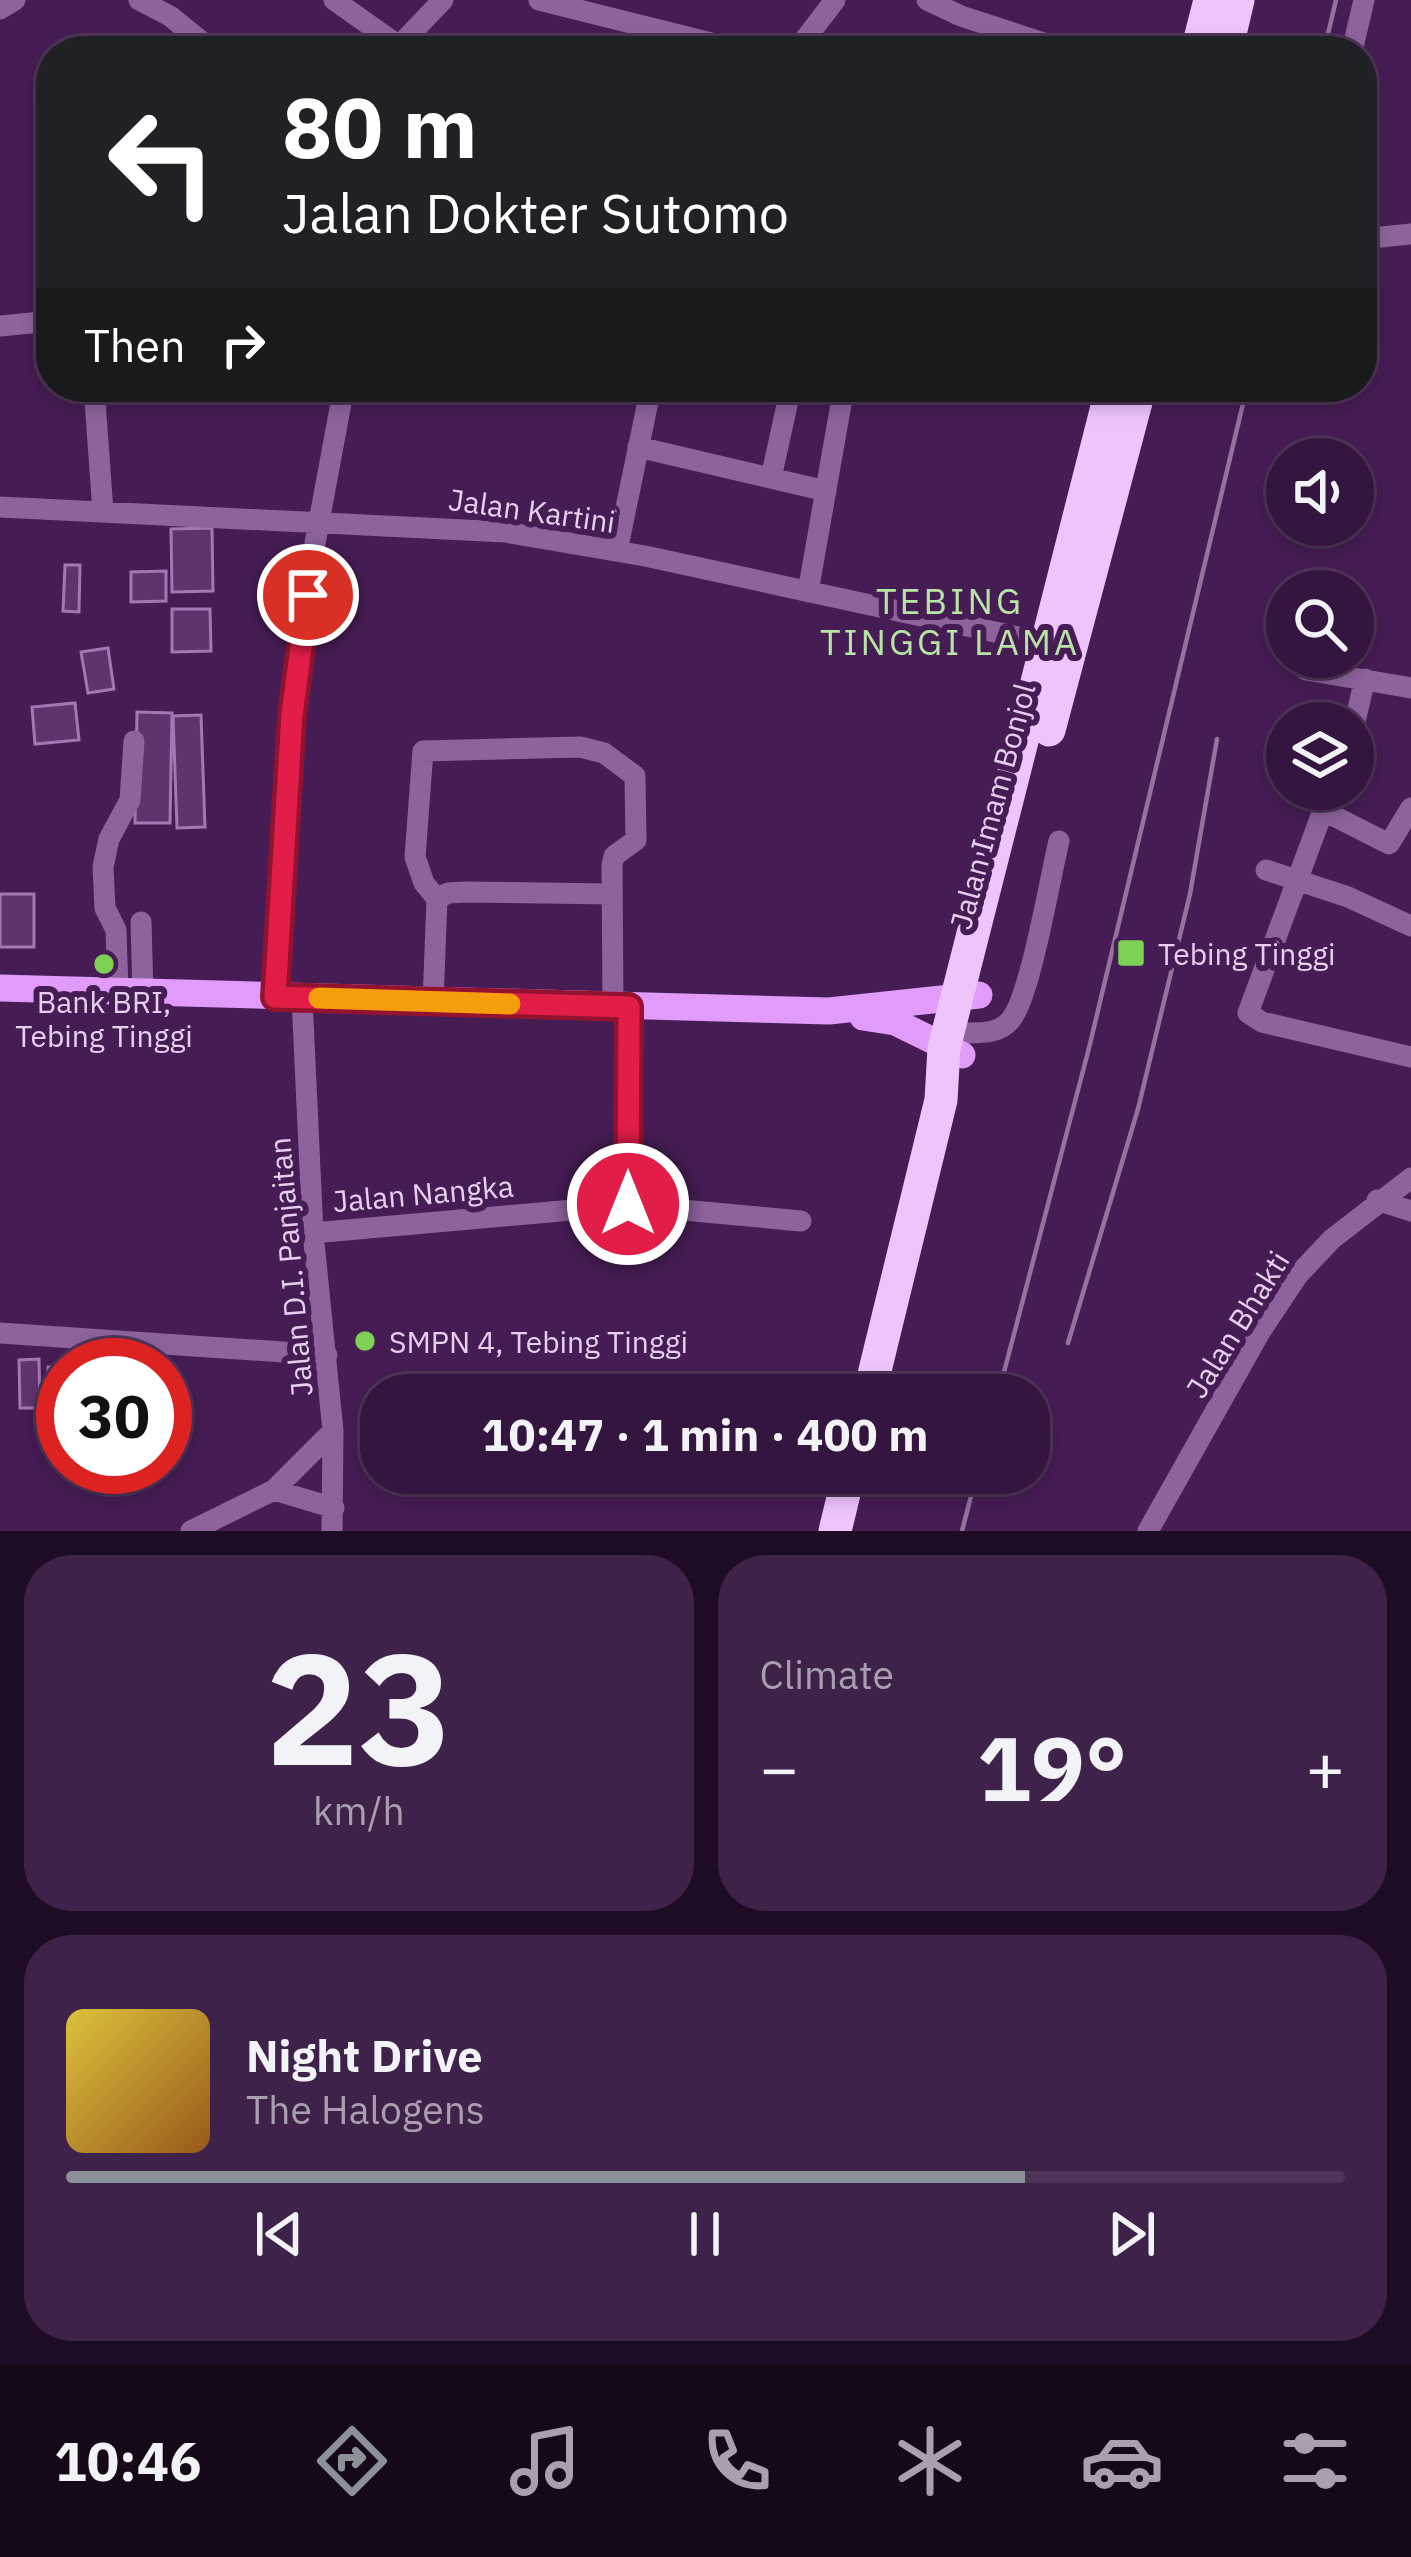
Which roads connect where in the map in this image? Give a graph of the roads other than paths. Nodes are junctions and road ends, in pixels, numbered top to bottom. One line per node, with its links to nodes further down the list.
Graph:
1 (15, 0): 12 (street)
2 (139, 0): 11 (street)
3 (334, 0): 14 (street)
4 (443, 0): 15 (street)
5 (539, 0): 16 (street)
6 (835, 0): 17 (street)
7 (927, 0): 18 (street)
8 (1210, 0): 19 (highway)
9 (1238, 0): 20 (highway)
10 (1364, 0): 21 (street)
11 (171, 8): 13 (street)
12 (0, 9)
13 (198, 36)
14 (383, 36)
15 (410, 36)
16 (683, 36)
17 (807, 36)
18 (1022, 36)
19 (1201, 36)
20 (1230, 36)
21 (1356, 36)
22 (1411, 234): 23 (street)
23 (1377, 237)
24 (36, 322): 25 (street)
25 (0, 326)
26 (95, 402): 37 (street)
27 (341, 402): 38 (street, Jalan D.I. Panjaitan)
28 (648, 402): 33 (street)
29 (788, 402): 34 (street)
30 (841, 402): 35 (street)
31 (1109, 402): 41 (highway, Jalan Imam Bonjol)
32 (1135, 402): 41 (highway, Jalan Imam Bonjol)
33 (638, 446): 34 (street); 39 (street)
34 (771, 478): 35 (street)
35 (826, 491): 40 (street)
36 (0, 507): 37 (street, Jalan Kartini)
37 (103, 512): 38 (street, Jalan Kartini)
38 (320, 520): 39 (street, Jalan Kartini); 61 (street, Jalan D.I. Panjaitan)
39 (617, 551): 40 (street, Jalan Kartini)
40 (808, 592): 41 (street, Jalan Kartini)
41 (1059, 646): 60 (highway, Jalan Imam Bonjol)
42 (1358, 678): 43 (street)
43 (1365, 679): 44 (street); 45 (street)
44 (1411, 688)
45 (1360, 702)
46 (134, 741): 59 (street)
47 (1411, 808): 51 (street)
48 (1323, 810): 53 (street)
49 (1340, 810): 51 (street)
50 (1059, 841): 65 (street)
51 (1402, 846)
52 (1266, 870): 53 (street)
53 (1297, 880): 57 (street); 66 (street)
54 (612, 894): 55 (street); 55 (street); 63 (street)
55 (437, 899): 62 (street)
56 (141, 922): 59 (street)
57 (1411, 926)
58 (0, 988): 59 (main road)
59 (130, 993): 61 (main road)
60 (969, 995): 64 (main road); 65 (highway, Jalan Imam Bonjol)
61 (288, 998): 62 (main road); 72 (street, Jalan D.I. Panjaitan)
62 (433, 1002): 63 (main road)
63 (621, 1007): 64 (main road); 69 (street)
64 (830, 1011): 65 (main road)
65 (958, 1046): 75 (highway, Jalan Imam Bonjol)
66 (1411, 1057)
67 (1411, 1178): 68 (street, Jalan Bhakti)
68 (1377, 1200): 70 (street); 83 (street, Jalan Bhakti)
69 (628, 1204): 71 (street, Jalan Nangka); 72 (street, Jalan Nangka)
70 (1411, 1211)
71 (801, 1221)
72 (314, 1233): 74 (street, Jalan D.I. Panjaitan)
73 (0, 1333): 74 (street)
74 (327, 1355): 76 (street, Jalan D.I. Panjaitan)
75 (874, 1374)
76 (333, 1431): 77 (street); 79 (street, Jalan D.I. Panjaitan)
77 (274, 1490): 79 (street); 80 (street)
78 (844, 1494): 82 (highway)
79 (334, 1508): 81 (street, Jalan D.I. Panjaitan)
80 (191, 1531)
81 (332, 1531)
82 (835, 1531)
83 (1148, 1531)

